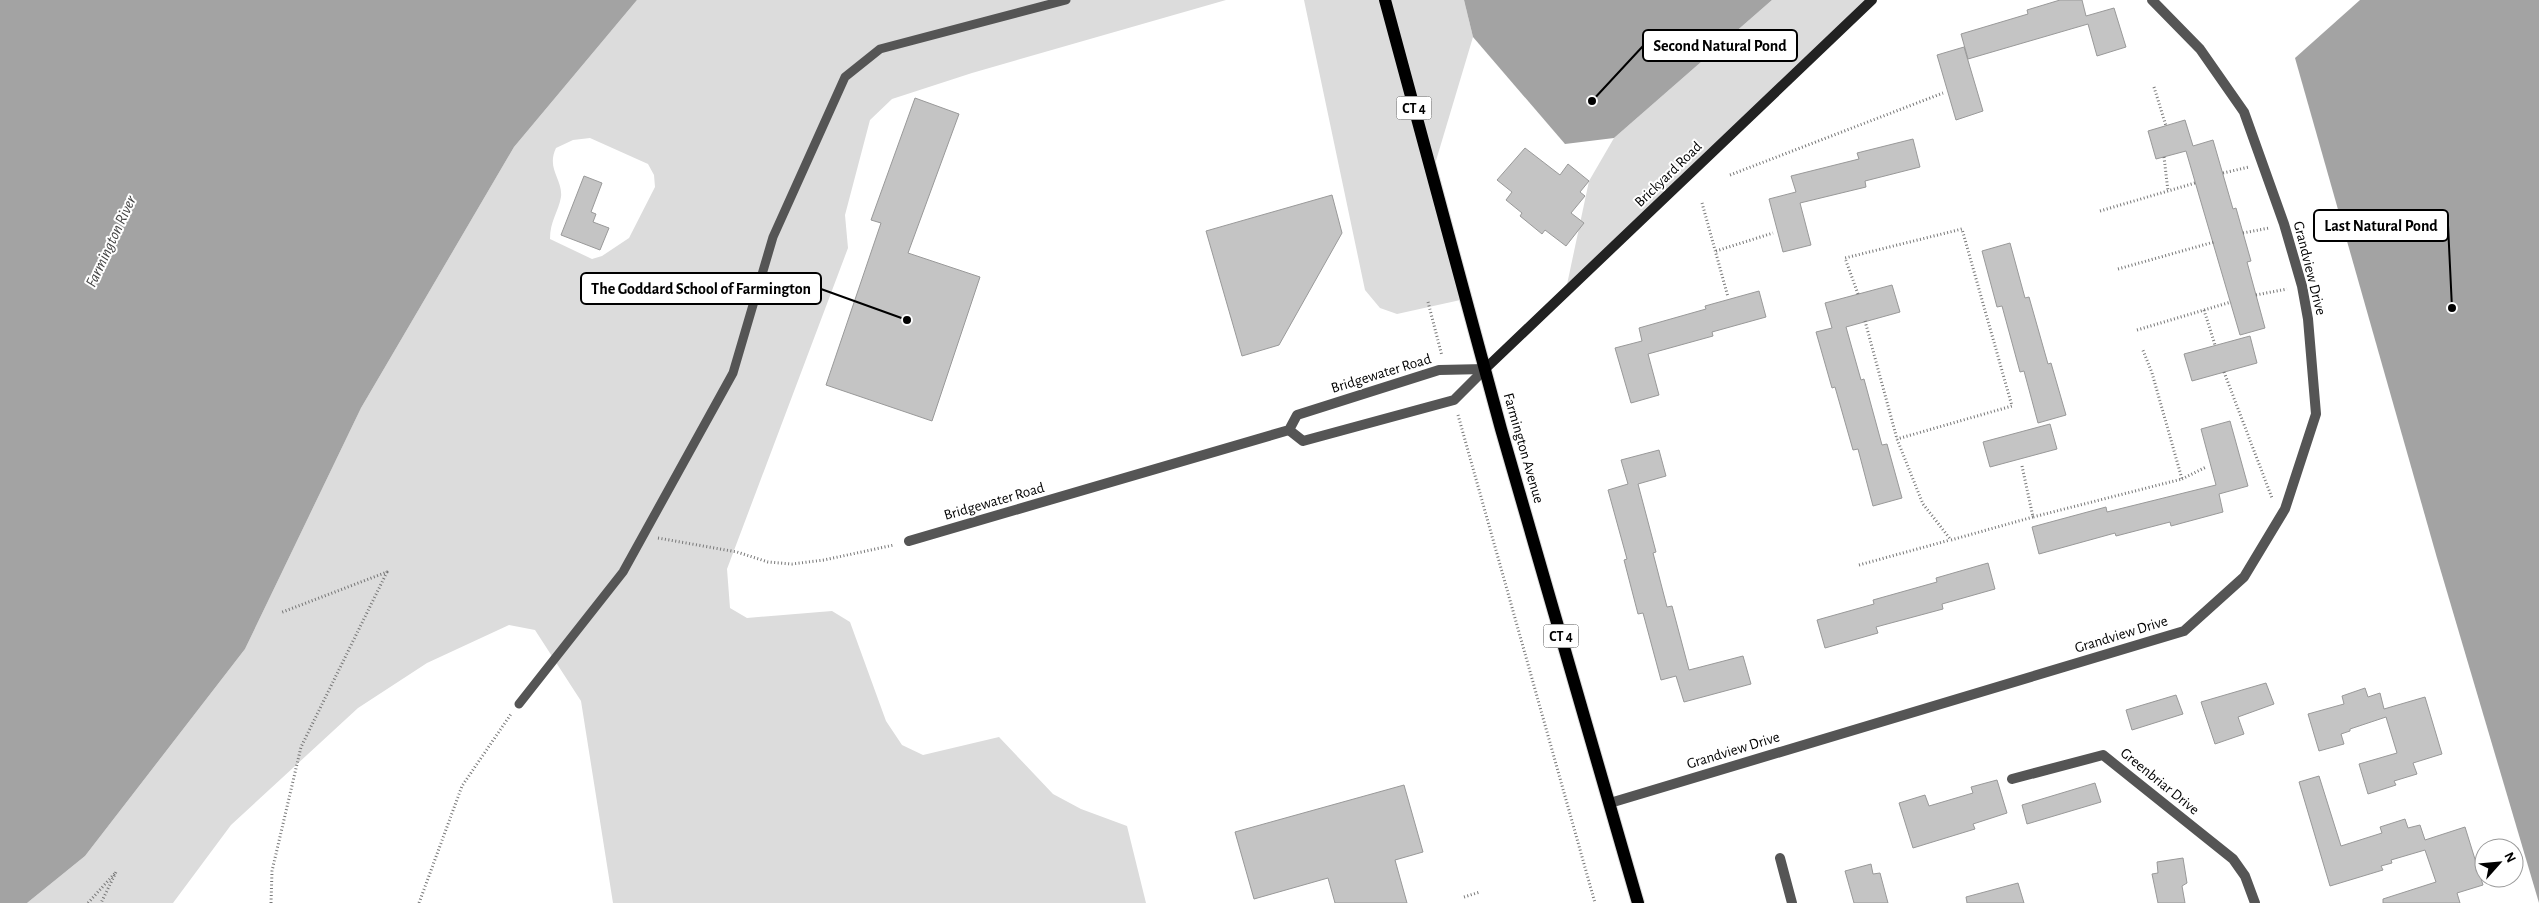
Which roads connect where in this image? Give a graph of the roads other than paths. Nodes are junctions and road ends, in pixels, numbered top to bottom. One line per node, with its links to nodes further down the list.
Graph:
1 (1066, 0): 8 (lane)
2 (1385, 0): 5 (main road, Farmington Avenue / CT 4)
3 (1872, 0): 5 (street, Brickyard Road)
4 (2152, 0): 10 (street, Grandview Drive)
5 (1485, 369): 6 (street, Bridgewater Road); 6 (street); 10 (main road, Farmington Avenue / CT 4)
6 (1290, 430): 7 (street, Bridgewater Road)
7 (909, 541)
8 (519, 704)
9 (2012, 779): 14 (street, Greenbriar Drive)
10 (1610, 803): 12 (main road, Farmington Avenue / CT 4)
11 (1780, 858): 13 (street)
12 (1638, 903)
13 (1792, 903)
14 (2255, 903)

